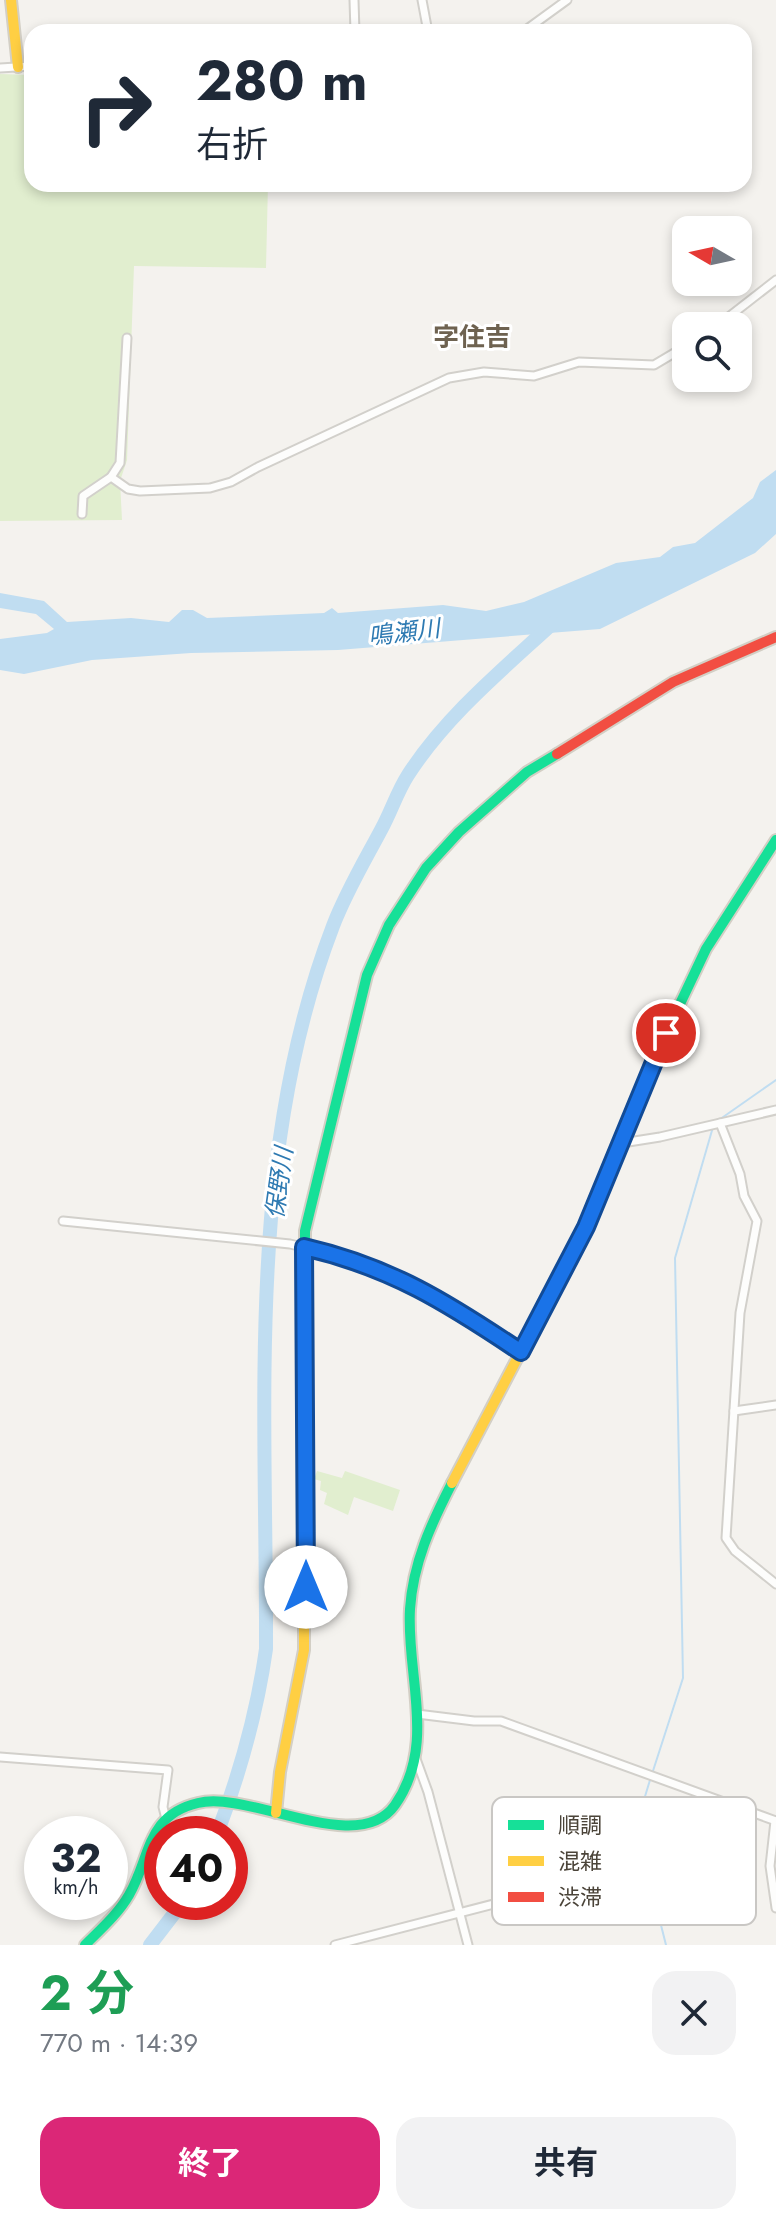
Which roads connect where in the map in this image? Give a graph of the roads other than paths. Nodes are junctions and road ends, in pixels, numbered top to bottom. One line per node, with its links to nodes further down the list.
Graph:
1 (11, 0): 8 (street)
2 (354, 0): 5 (street)
3 (422, 0): 6 (street)
4 (567, 0): 7 (street)
5 (355, 24)
6 (426, 24)
7 (534, 24)
8 (18, 67): 9 (street); 10 (street)
9 (24, 67)
10 (0, 68)
11 (776, 280): 12 (street)
12 (735, 312)
13 (127, 338): 15 (street)
14 (672, 354): 15 (street)
15 (111, 477): 16 (street)
16 (82, 514)
17 (776, 637): 23 (street)
18 (776, 840): 21 (street)
19 (776, 1110): 20 (street)
20 (719, 1123): 21 (street); 26 (street)
21 (622, 1143): 24 (street)
22 (63, 1221): 23 (street)
23 (304, 1247): 24 (street); 32 (street)
24 (521, 1352): 28 (street)
25 (776, 1405): 26 (street)
26 (734, 1411): 27 (street)
27 (776, 1584)
28 (417, 1714): 30 (street); 31 (street)
29 (0, 1757): 34 (street)
30 (415, 1758): 32 (street); 40 (street)
31 (711, 1797)
32 (276, 1813): 35 (street)
33 (756, 1814): 36 (street)
34 (165, 1816)
35 (171, 1816)
36 (775, 1821): 39 (street)
37 (144, 1858): 41 (street)
38 (492, 1904): 40 (street)
39 (776, 1908)
40 (459, 1912): 42 (street); 43 (street)
41 (85, 1945)
42 (335, 1945)
43 (468, 1945)

